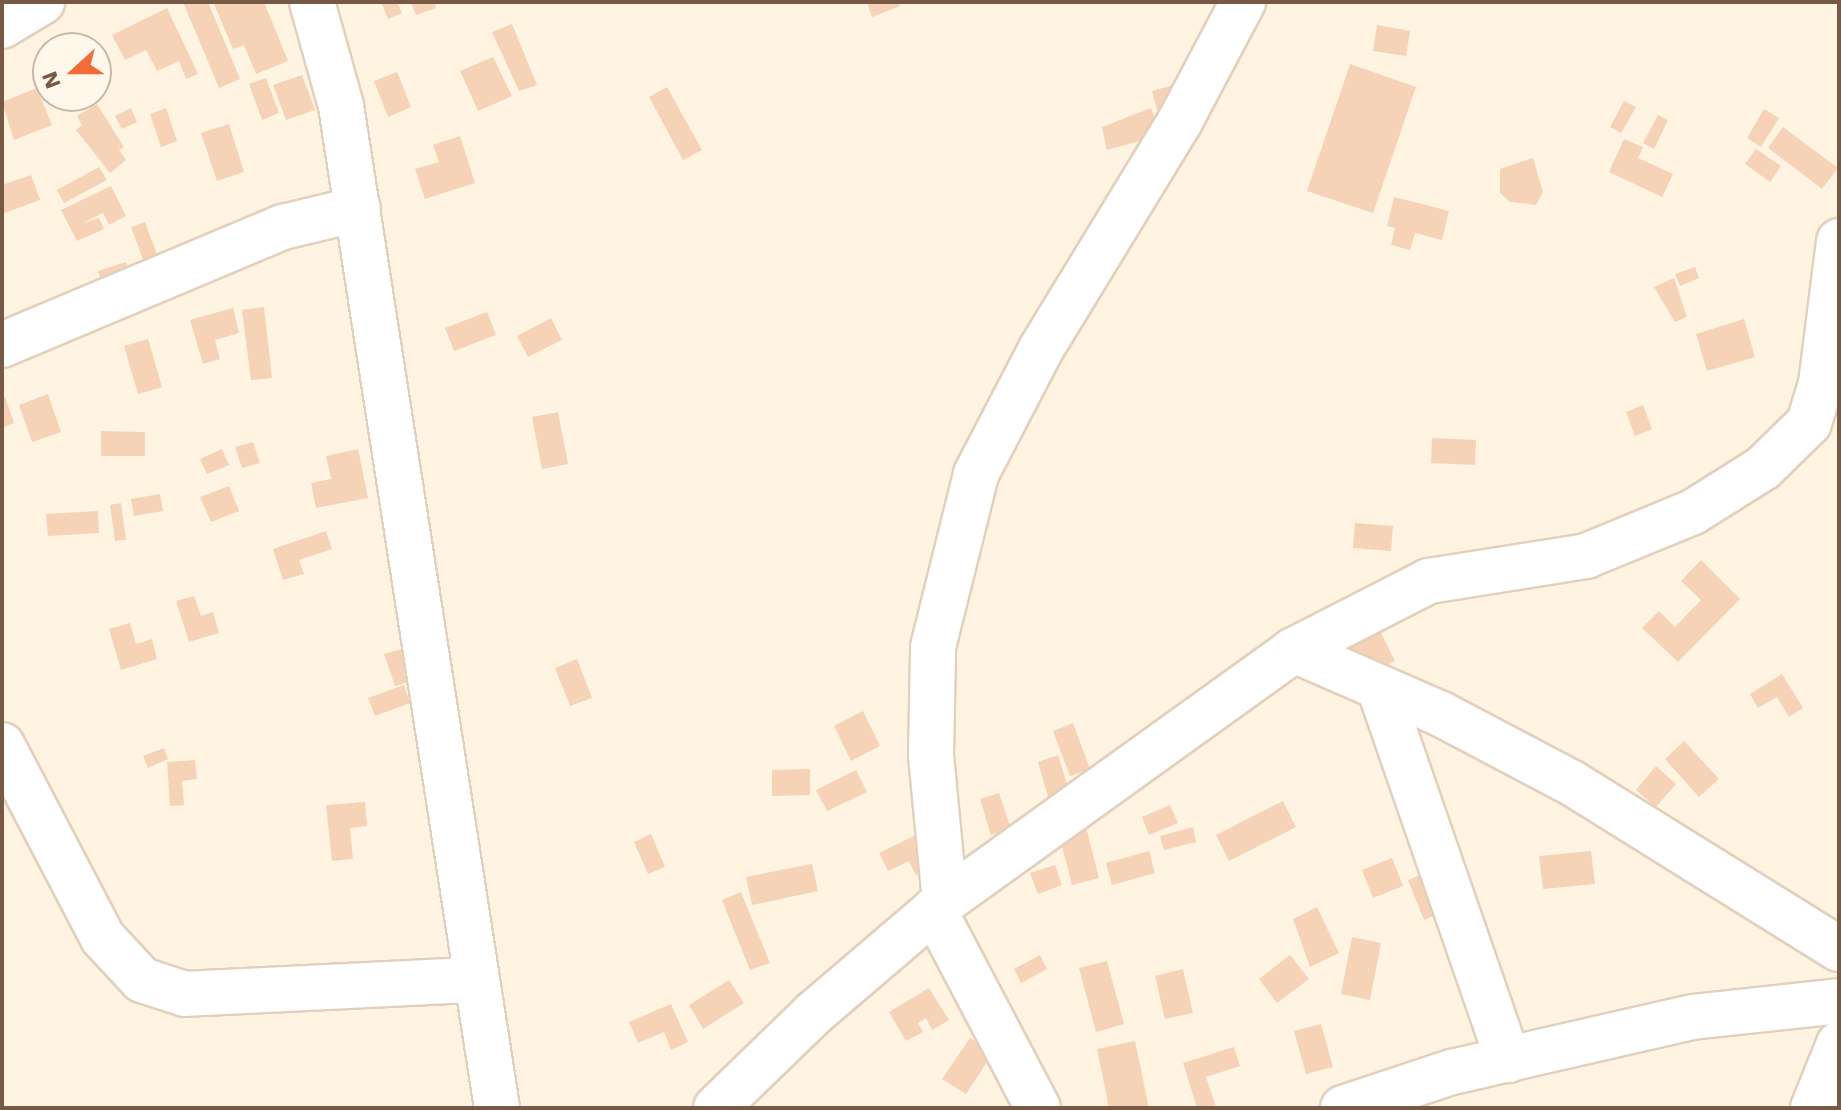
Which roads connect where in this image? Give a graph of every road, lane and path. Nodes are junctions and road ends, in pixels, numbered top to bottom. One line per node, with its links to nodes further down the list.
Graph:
1 (42, 2): 4 (street)
2 (312, 2): 5 (street)
3 (1243, 2): 11 (street)
4 (2, 26)
5 (358, 209): 7 (street); 13 (street)
6 (1839, 241): 8 (street)
7 (2, 345)
8 (1294, 650): 9 (street); 11 (street)
9 (1379, 687): 12 (street); 16 (street)
10 (2, 745): 13 (street)
11 (940, 906): 18 (street); 19 (street)
12 (1839, 949)
13 (474, 980): 17 (street)
14 (1839, 1001): 16 (street)
15 (1839, 1044): 21 (street)
16 (1508, 1060): 20 (street)
17 (497, 1108)
18 (716, 1108)
19 (1038, 1108)
20 (1343, 1108)
21 (1813, 1108)

